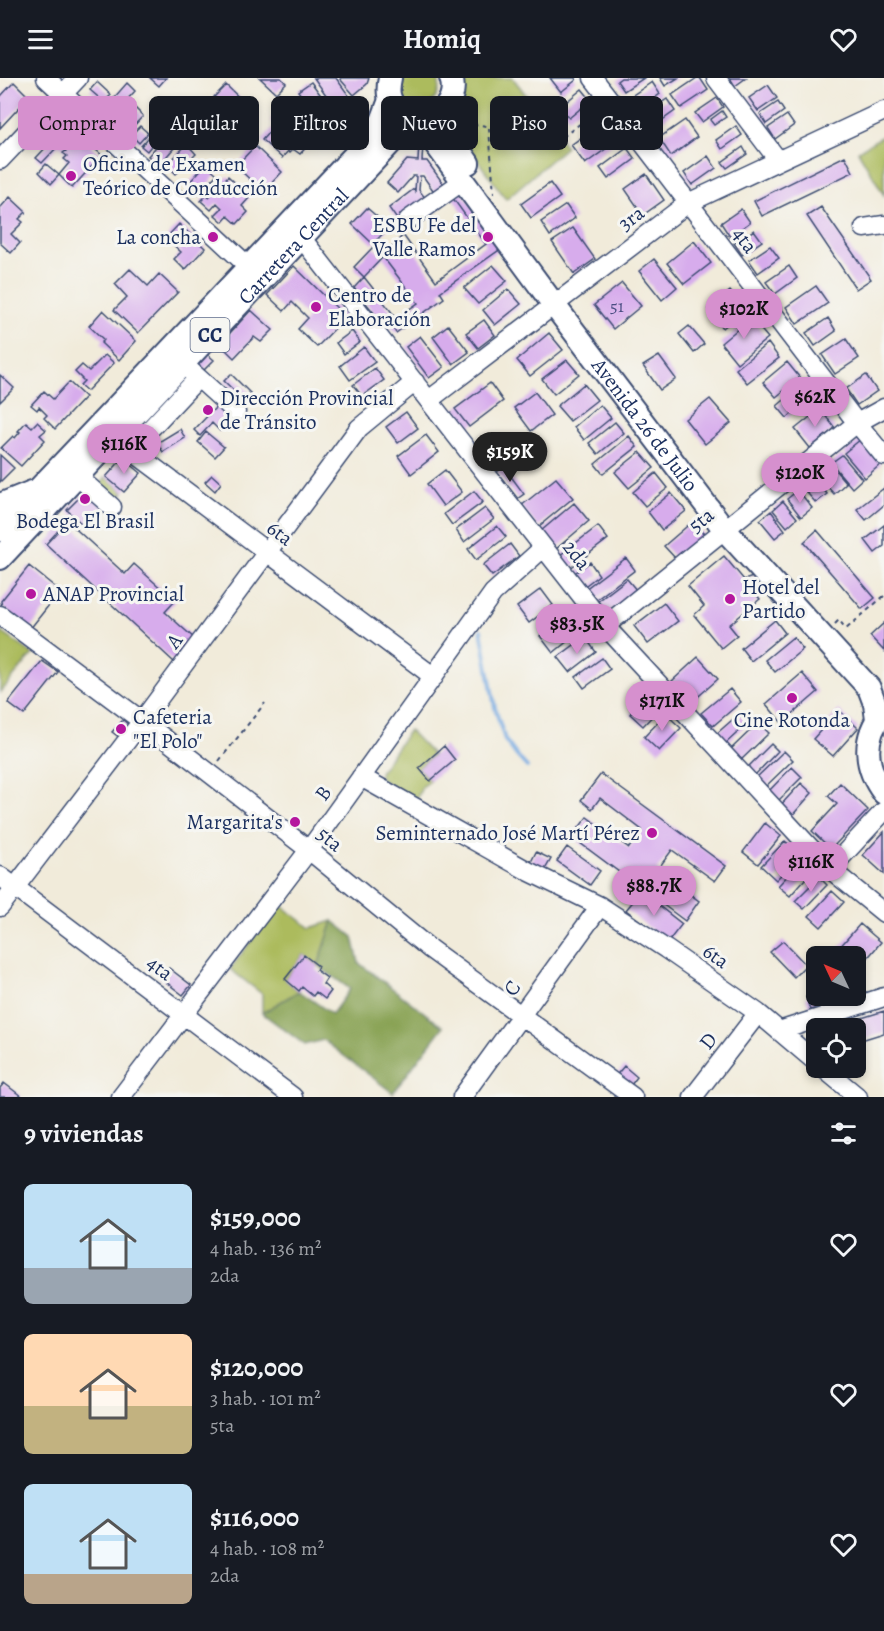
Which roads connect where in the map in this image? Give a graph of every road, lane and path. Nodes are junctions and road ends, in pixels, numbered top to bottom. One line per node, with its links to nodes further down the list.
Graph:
1 (46, 78): 7 (street)
2 (78, 78): 7 (street)
3 (593, 78): 8 (street, 4ta)
4 (716, 78): 16 (street)
5 (390, 89): 23 (main road, Carretera Central / CC)
6 (451, 93): 11 (path); 18 (main road, Avenida 26 de Julio)
7 (63, 94): 15 (street); 24 (street)
8 (606, 96)
9 (884, 111): 16 (street, 3ra)
10 (580, 124): 11 (path)
11 (489, 127): 18 (path)
12 (383, 150): 23 (main road, Carretera Central / CC)
13 (440, 150): 17 (main road, Avenida 26 de Julio)
14 (647, 150): 19 (street, 4ta)
15 (0, 160)
16 (778, 160): 19 (street, 3ra)
17 (464, 181): 20 (street); 25 (main road, Avenida 26 de Julio)
18 (495, 200): 25 (main road, Avenida 26 de Julio)
19 (688, 203): 25 (street, 3ra); 31 (street, 4ta)
20 (408, 220)
21 (884, 225): 22 (street)
22 (864, 228)
23 (295, 231): 24 (main road, Carretera Central / CC); 26 (main road, Carretera Central / CC); 27 (street, 2da)
24 (249, 267): 26 (main road, Carretera Central / CC)
25 (560, 300): 28 (street, 3ra); 39 (main road, Avenida 26 de Julio)
26 (183, 364): 30 (street); 32 (street); 33 (main road, Carretera Central / CC)
27 (415, 382): 28 (street, 2da); 42 (street, A)
28 (429, 400): 41 (street, 2da)
29 (884, 408): 31 (street, 5ta)
30 (236, 412)
31 (856, 423): 34 (street, 4ta); 39 (street, 5ta)
32 (152, 427)
33 (106, 432): 35 (main road, Carretera Central / CC); 36 (main road, Carretera Central / CC); 42 (street, 6ta)
34 (884, 456)
35 (77, 476): 38 (street); 40 (main road, Carretera Central / CC)
36 (39, 489): 37 (main road); 40 (main road, Carretera Central / CC)
37 (0, 505)
38 (112, 507)
39 (730, 526): 45 (street, 5ta); 46 (main road, Avenida 26 de Julio); 50 (main road, Avenida 26 de Julio)
40 (2, 546)
41 (543, 548): 45 (street, 2da); 47 (street, B)
42 (268, 552): 47 (street, 6ta); 51 (street, A)
43 (884, 596): 46 (path)
44 (0, 615): 51 (street, 5ta)
45 (605, 626): 57 (street, 2da)
46 (832, 627): 48 (main road, Avenida 26 de Julio)
47 (434, 677): 53 (street, B)
48 (884, 683)
49 (265, 704): 52 (path)
50 (880, 715): 54 (main road)
51 (142, 721): 52 (street, 5ta); 59 (street, A)
52 (209, 773): 56 (street, 5ta)
53 (362, 777): 56 (street, B); 60 (street, 6ta)
54 (884, 793)
55 (884, 811): 57 (street)
56 (309, 850): 65 (street, B); 66 (street, 5ta)
57 (830, 869): 62 (street, 2da)
58 (0, 876): 59 (street, 4ta)
59 (15, 887): 61 (street, A); 65 (street, 4ta)
60 (600, 906): 64 (street, 6ta); 66 (street, C)
61 (0, 907)
62 (884, 913)
63 (884, 997): 67 (street)
64 (758, 1013): 67 (street, 6ta); 74 (street, D)
65 (184, 1015): 70 (street, B); 71 (street, 4ta)
66 (521, 1015): 72 (street, C); 73 (street, 5ta)
67 (779, 1031): 68 (street, 6ta)
68 (806, 1054)
69 (835, 1078): 75 (street)
70 (125, 1096)
71 (293, 1097)
72 (462, 1097)
73 (633, 1097)
74 (693, 1097)
75 (858, 1097)

